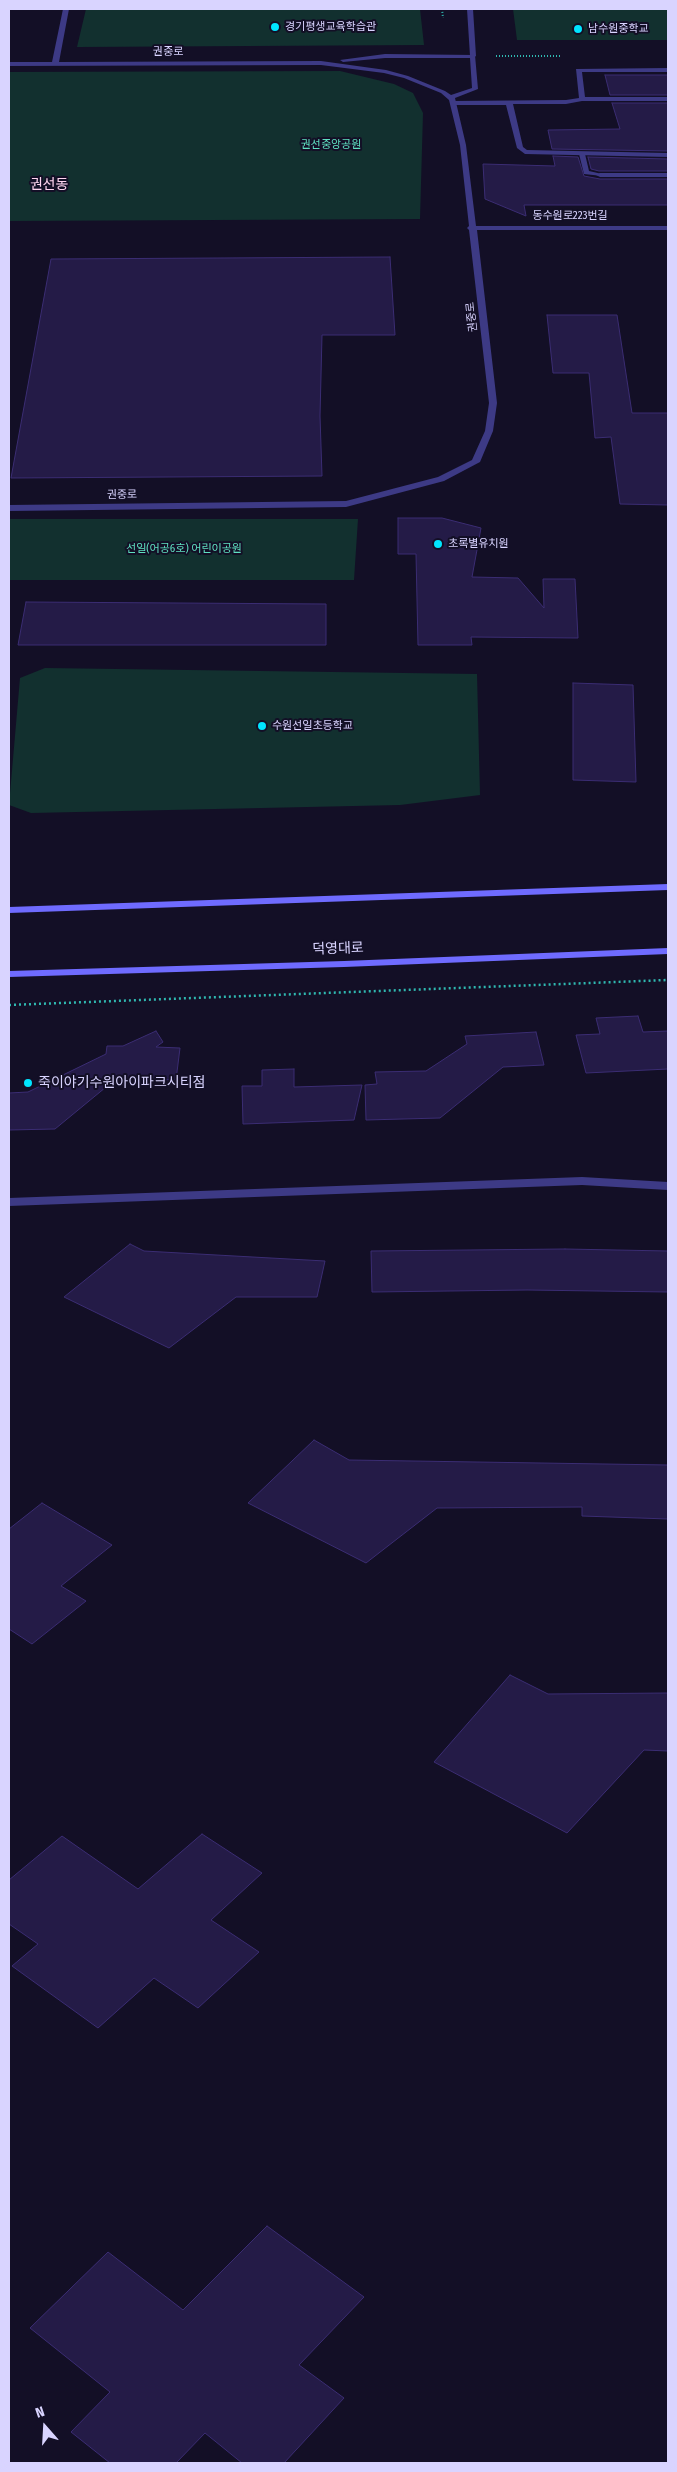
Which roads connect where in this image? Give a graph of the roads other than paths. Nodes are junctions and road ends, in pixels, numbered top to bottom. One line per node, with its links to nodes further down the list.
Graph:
1 (66, 9): 5 (street)
2 (470, 9): 3 (street)
3 (473, 56): 6 (street); 10 (street)
4 (9, 64): 5 (street, 권중로)
5 (55, 64): 6 (street, 권중로)
6 (336, 64): 10 (street, 권중로)
7 (668, 70): 8 (street)
8 (582, 99): 9 (street); 11 (street)
9 (668, 99)
10 (452, 100): 11 (street); 15 (street, 권중로)
11 (509, 103): 12 (street)
12 (582, 154): 13 (street); 14 (street)
13 (668, 155)
14 (668, 175)
15 (472, 228): 16 (street, 동수원로223번길); 17 (street, 권중로)
16 (668, 228)
17 (9, 508)
18 (668, 888): 19 (main road)
19 (9, 910)
20 (668, 950): 21 (main road, 덕영대로)
21 (9, 974)
22 (668, 1186): 23 (street)
23 (9, 1202)

